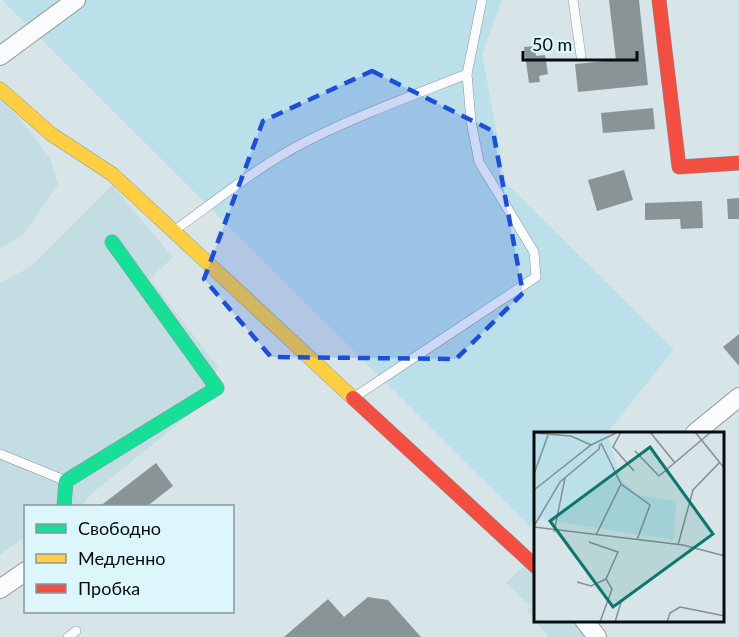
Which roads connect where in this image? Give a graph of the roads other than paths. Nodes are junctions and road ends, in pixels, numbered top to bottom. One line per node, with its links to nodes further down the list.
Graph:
1 (76, 0): 5 (street)
2 (482, 0): 7 (lane)
3 (573, 0): 6 (lane)
4 (659, 0): 9 (street)
5 (0, 56)
6 (581, 56)
7 (467, 74): 10 (lane); 13 (lane)
8 (0, 89): 10 (street)
9 (739, 163)
10 (173, 231): 13 (street)
11 (112, 242): 16 (street)
12 (739, 397): 14 (street)
13 (353, 398): 18 (street)
14 (696, 432)
15 (0, 454): 16 (lane)
16 (66, 481): 17 (street)
17 (64, 505)
18 (534, 564)
19 (24, 573): 20 (street)
20 (0, 589)
21 (585, 622): 22 (street)
22 (597, 637)

